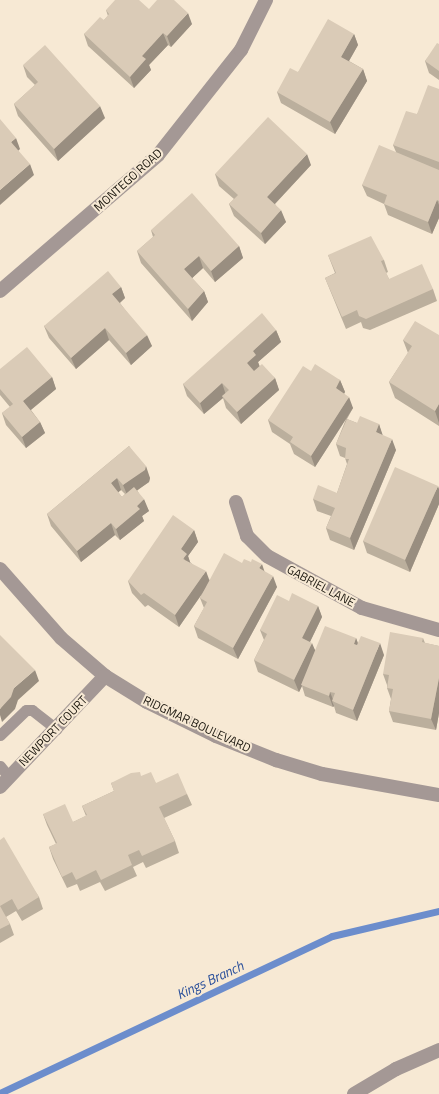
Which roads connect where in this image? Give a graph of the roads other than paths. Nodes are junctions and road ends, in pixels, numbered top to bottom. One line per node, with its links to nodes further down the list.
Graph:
1 (266, 0): 2 (street, MONTEGO ROAD)
2 (0, 291)
3 (236, 502): 5 (street, GABRIEL LANE)
4 (0, 569): 6 (street, RIDGMAR BOULEVARD)
5 (439, 630)
6 (105, 676): 7 (street, NEWPORT COURT); 11 (street, RIDGMAR BOULEVARD)
7 (56, 729): 8 (lane); 10 (street, NEWPORT COURT)
8 (0, 735)
9 (0, 766): 10 (lane)
10 (5, 782)
11 (439, 795)
12 (439, 1050): 13 (street)
13 (354, 1094)

